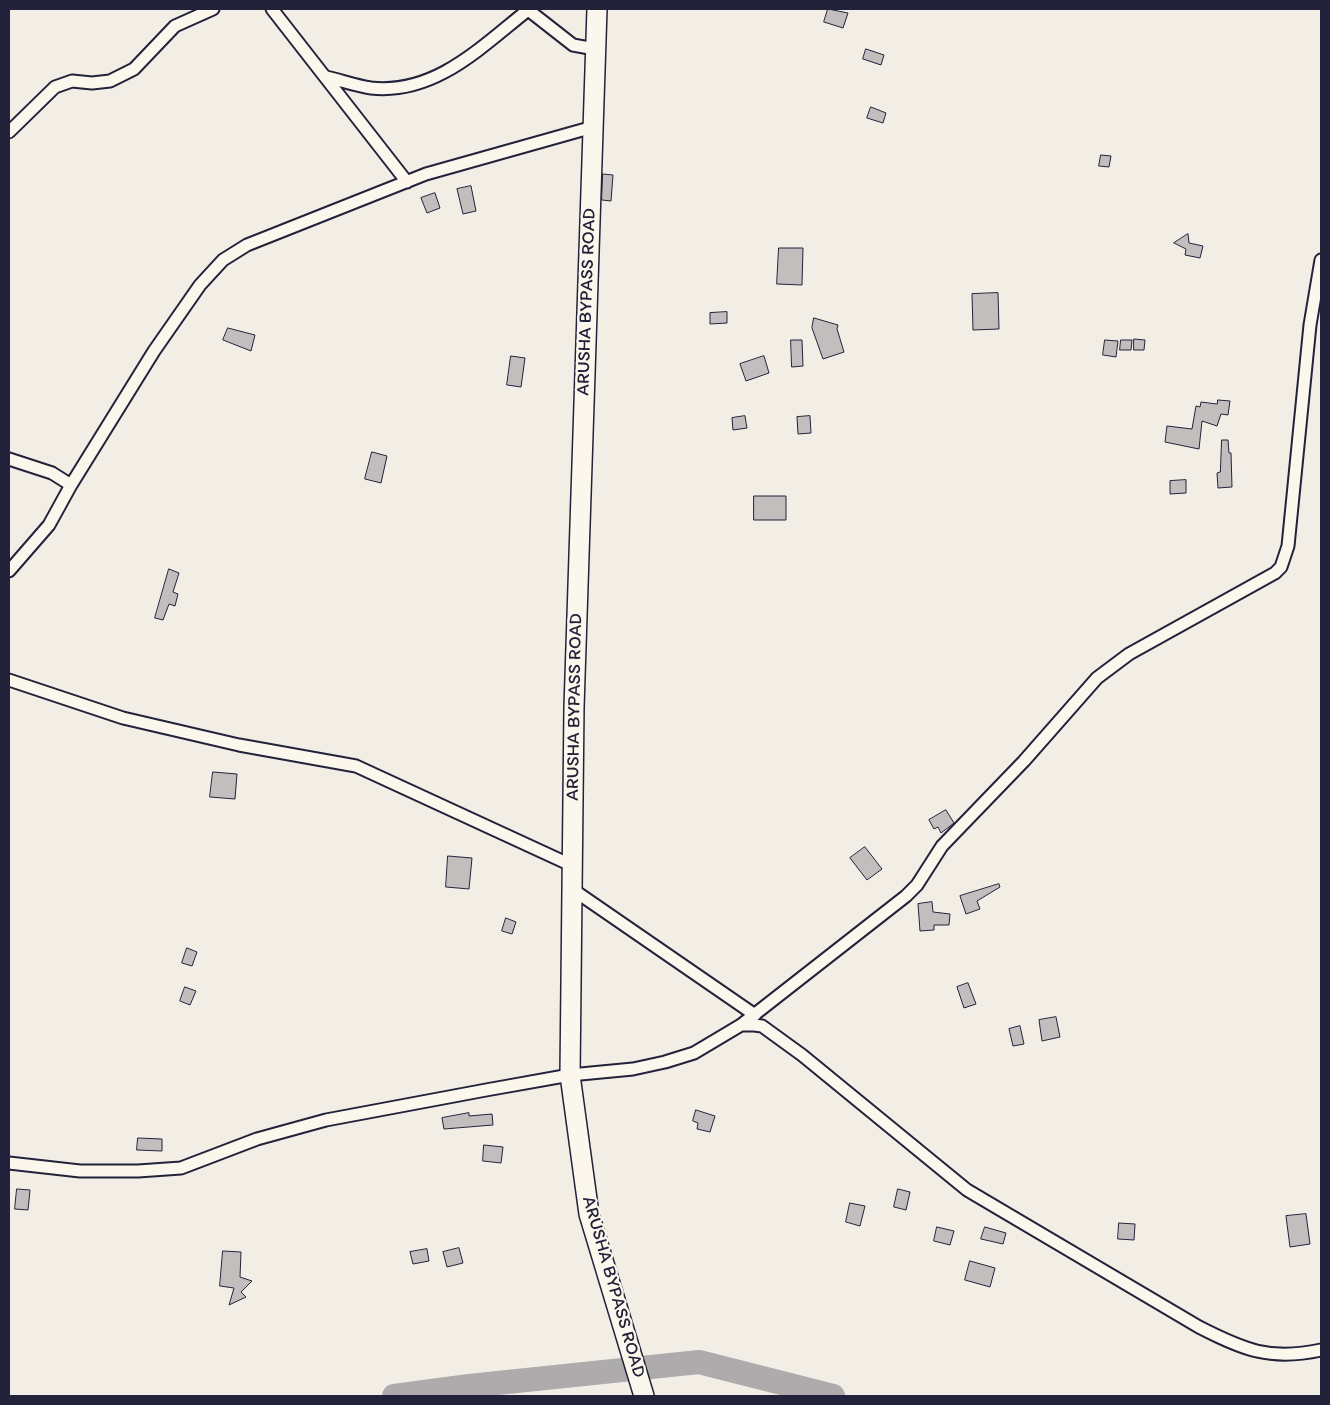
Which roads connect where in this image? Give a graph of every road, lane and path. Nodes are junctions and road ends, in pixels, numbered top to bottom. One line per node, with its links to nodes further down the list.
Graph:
1 (213, 9): 8 (street)
2 (272, 9): 6 (street)
3 (527, 9): 5 (street); 6 (street)
4 (596, 9): 5 (main road, ARUSHA BYPASS ROAD)
5 (595, 49): 7 (main road, ARUSHA BYPASS ROAD)
6 (326, 77): 9 (street)
7 (593, 127): 9 (street); 15 (main road, ARUSHA BYPASS ROAD)
8 (9, 132)
9 (406, 182): 12 (street)
10 (1321, 260): 17 (street)
11 (9, 459): 12 (street)
12 (71, 485): 13 (street)
13 (9, 571)
14 (9, 680): 15 (street)
15 (572, 866): 16 (main road, ARUSHA BYPASS ROAD)
16 (572, 889): 17 (street); 19 (main road, ARUSHA BYPASS ROAD)
17 (755, 1014): 18 (street)
18 (741, 1025): 19 (street); 21 (street)
19 (570, 1075): 20 (street); 22 (main road, ARUSHA BYPASS ROAD)
20 (9, 1163)
21 (1321, 1350)
22 (644, 1396)

